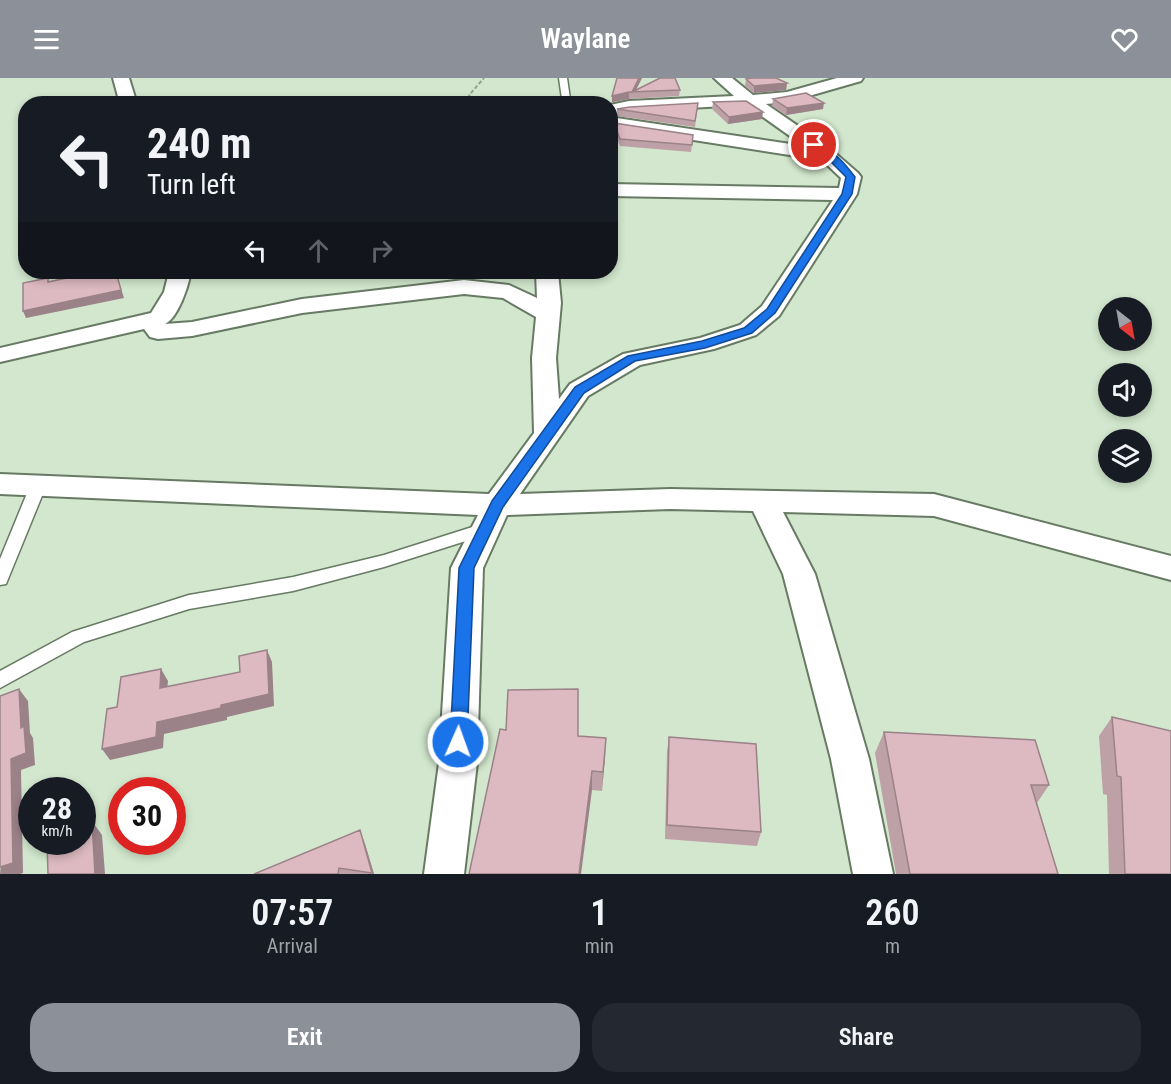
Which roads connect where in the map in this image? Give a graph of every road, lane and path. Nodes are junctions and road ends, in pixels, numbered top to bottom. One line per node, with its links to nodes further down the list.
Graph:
1 (121, 78): 6 (street)
2 (484, 78): 7 (path)
3 (563, 78): 8 (lane)
4 (722, 78): 9 (street)
5 (855, 78): 9 (street)
6 (127, 96)
7 (469, 96)
8 (566, 96)
9 (750, 101): 10 (street); 12 (street)
10 (618, 108)
11 (618, 123): 12 (street)
12 (832, 157): 14 (street)
13 (618, 190): 14 (street)
14 (847, 194): 20 (street)
15 (178, 279): 18 (street)
16 (547, 279): 17 (street)
17 (548, 314): 18 (street); 20 (street)
18 (150, 320): 19 (street)
19 (0, 355)
20 (547, 432): 24 (street)
21 (0, 484): 22 (street)
22 (38, 486): 24 (street); 26 (lane)
23 (763, 502): 24 (street); 25 (street); 29 (street)
24 (491, 517): 27 (lane); 28 (street)
25 (1171, 568)
26 (0, 579)
27 (0, 680)
28 (444, 874)
29 (873, 874)

